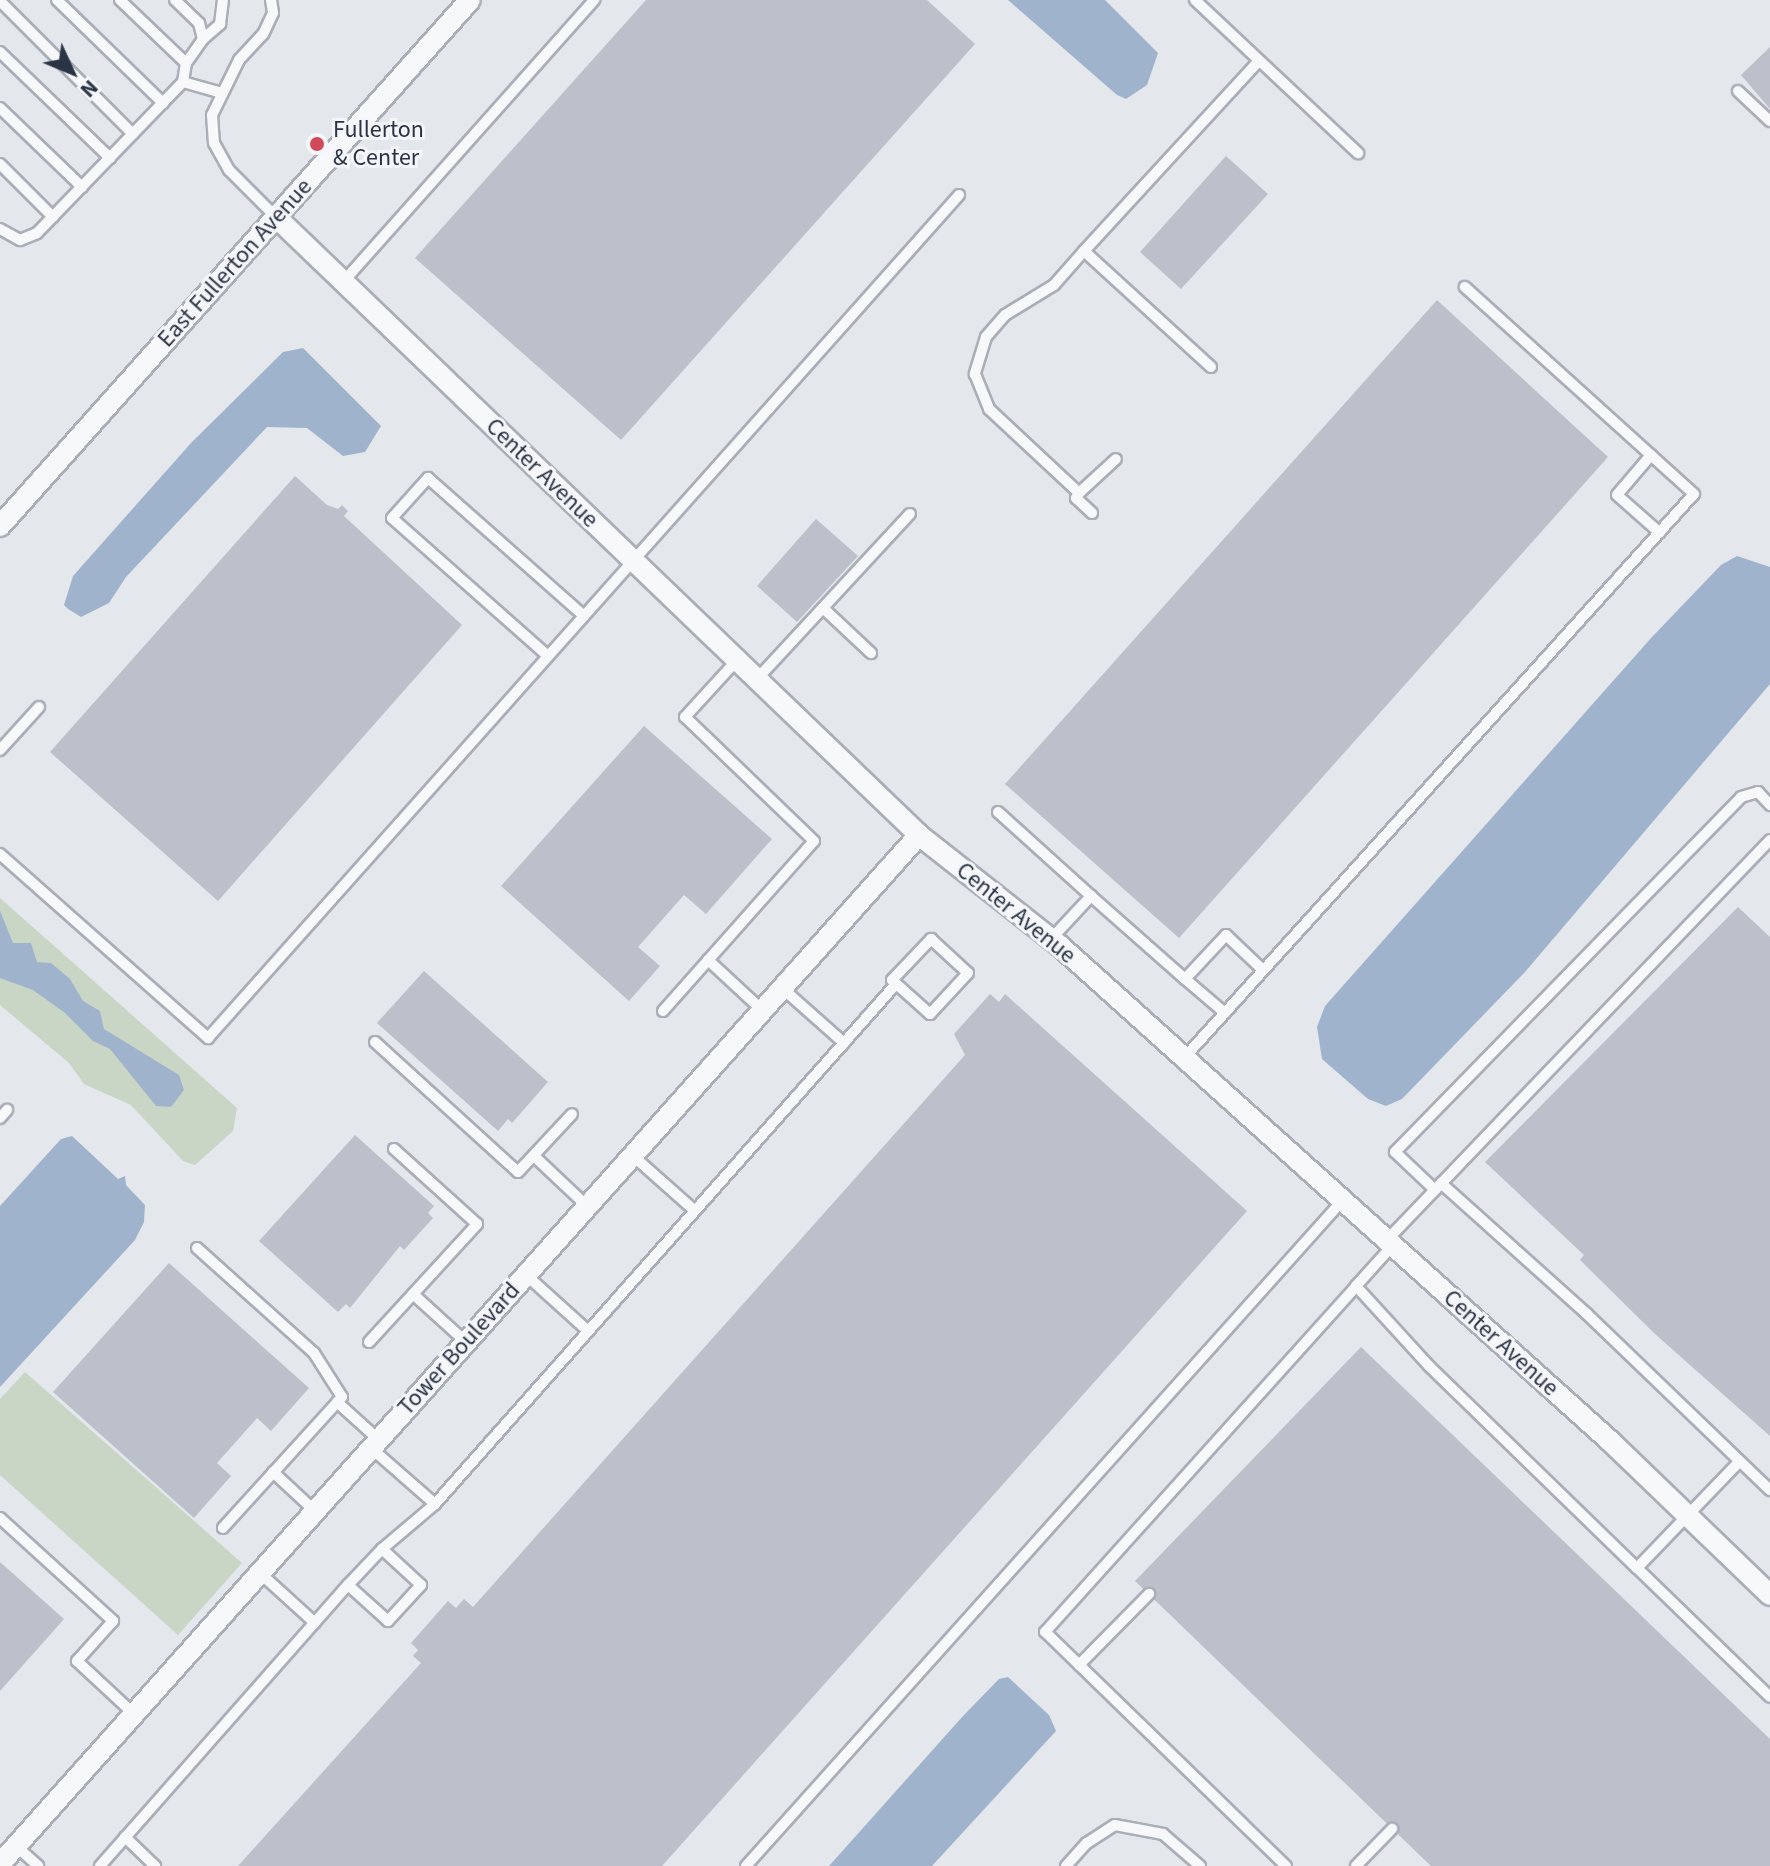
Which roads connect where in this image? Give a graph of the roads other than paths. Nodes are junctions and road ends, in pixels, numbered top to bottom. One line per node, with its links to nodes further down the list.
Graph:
1 (57, 0): 17 (lane)
2 (120, 0): 13 (lane)
3 (175, 0): 10 (lane)
4 (223, 0): 10 (lane)
5 (271, 0): 16 (lane)
6 (470, 0): 27 (street, East Fullerton Avenue)
7 (594, 0): 30 (lane)
8 (1195, 0): 12 (lane)
9 (0, 1): 20 (lane)
10 (203, 39): 13 (lane)
11 (0, 52): 22 (lane)
12 (1258, 62): 21 (lane); 29 (lane)
13 (186, 63): 14 (lane)
14 (183, 82): 16 (lane); 17 (lane)
15 (1738, 91): 19 (lane)
16 (222, 93): 27 (lane)
17 (163, 103): 20 (lane)
18 (0, 108): 24 (lane)
19 (1770, 121)
20 (133, 134): 22 (lane)
21 (1358, 153)
22 (110, 158): 24 (lane)
23 (0, 164): 26 (lane)
24 (82, 187): 26 (lane)
25 (959, 195): 40 (lane)
26 (53, 217): 28 (lane)
27 (276, 217): 30 (street, Center Avenue); 38 (street, East Fullerton Avenue)
28 (0, 229)
29 (1084, 251): 32 (lane); 35 (lane)
30 (343, 282): 40 (street, Center Avenue)
31 (1465, 287): 33 (lane)
32 (1211, 367)
33 (1651, 455): 39 (lane); 39 (lane)
34 (1116, 459): 35 (lane)
35 (1079, 493): 36 (lane)
36 (1092, 513)
37 (910, 514): 41 (lane)
38 (0, 526)
39 (1660, 533): 57 (lane)
40 (634, 561): 42 (lane); 45 (street, Center Avenue)
41 (823, 608): 43 (lane); 46 (lane)
42 (584, 616): 44 (lane); 44 (lane)
43 (871, 653)
44 (548, 656): 53 (lane)
45 (737, 660): 46 (street, Center Avenue); 56 (lane)
46 (757, 679): 51 (street, Center Avenue)
47 (39, 707): 48 (lane)
48 (0, 750)
49 (1770, 805): 71 (lane)
50 (998, 812): 54 (lane)
51 (919, 835): 55 (street, Center Avenue); 60 (street, Tower Boulevard)
52 (1770, 840): 71 (lane)
53 (0, 854)
54 (1091, 896): 55 (lane); 58 (lane)
55 (1051, 939): 66 (street, Center Avenue)
56 (708, 960): 61 (lane); 62 (lane)
57 (1263, 970): 58 (lane); 63 (lane)
58 (1185, 979): 63 (lane)
59 (896, 984): 59 (lane); 65 (lane)
60 (782, 988): 61 (street, Tower Boulevard); 65 (lane)
61 (762, 1010): 69 (street, Tower Boulevard)
62 (663, 1011)
63 (1225, 1013): 66 (lane)
64 (375, 1042): 70 (lane)
65 (844, 1043): 74 (lane)
66 (1184, 1058): 72 (street, Center Avenue)
67 (572, 1114): 70 (lane)
68 (394, 1149): 79 (lane)
69 (632, 1155): 73 (street, Tower Boulevard); 74 (lane)
70 (534, 1156): 73 (lane)
71 (1438, 1187): 75 (lane); 85 (lane)
72 (1343, 1200): 75 (street, Center Avenue); 109 (lane)
73 (587, 1206): 77 (street, Tower Boulevard)
74 (695, 1211): 80 (lane)
75 (1390, 1243): 78 (lane); 90 (street, Center Avenue)
76 (197, 1248): 83 (lane)
77 (526, 1275): 80 (lane); 82 (street, Tower Boulevard)
78 (1356, 1286): 94 (lane); 100 (lane)
79 (413, 1294): 81 (lane); 82 (lane)
80 (588, 1331): 88 (lane)
81 (369, 1342)
82 (466, 1342): 84 (street, Tower Boulevard)
83 (337, 1402): 84 (lane); 86 (lane)
84 (375, 1444): 88 (lane); 89 (street, Tower Boulevard)
85 (1739, 1462): 87 (lane); 90 (lane)
86 (273, 1472): 89 (lane); 92 (lane)
87 (1770, 1490)
88 (435, 1504): 93 (lane)
89 (315, 1511): 95 (street, Tower Boulevard)
90 (1688, 1515): 94 (lane); 98 (street, Center Avenue)
91 (0, 1518): 102 (lane)
92 (223, 1528)
93 (382, 1549): 96 (lane); 96 (lane)
94 (1637, 1568): 101 (lane)
95 (260, 1573): 99 (lane); 102 (street, Tower Boulevard)
96 (348, 1585): 99 (lane)
97 (1149, 1594): 100 (lane)
98 (1770, 1595)
99 (315, 1623): 104 (lane)
100 (1079, 1665): 112 (lane)
101 (1770, 1697)
102 (134, 1714): 105 (street, Tower Boulevard)
103 (1392, 1829): 113 (lane)
104 (125, 1837): 107 (lane); 108 (lane)
105 (5, 1855): 106 (lane)
106 (38, 1866)
107 (100, 1866)
108 (155, 1866)
109 (746, 1866)
110 (1066, 1866): 111 (lane)
111 (1200, 1866)
112 (1286, 1866)
113 (1356, 1866)

